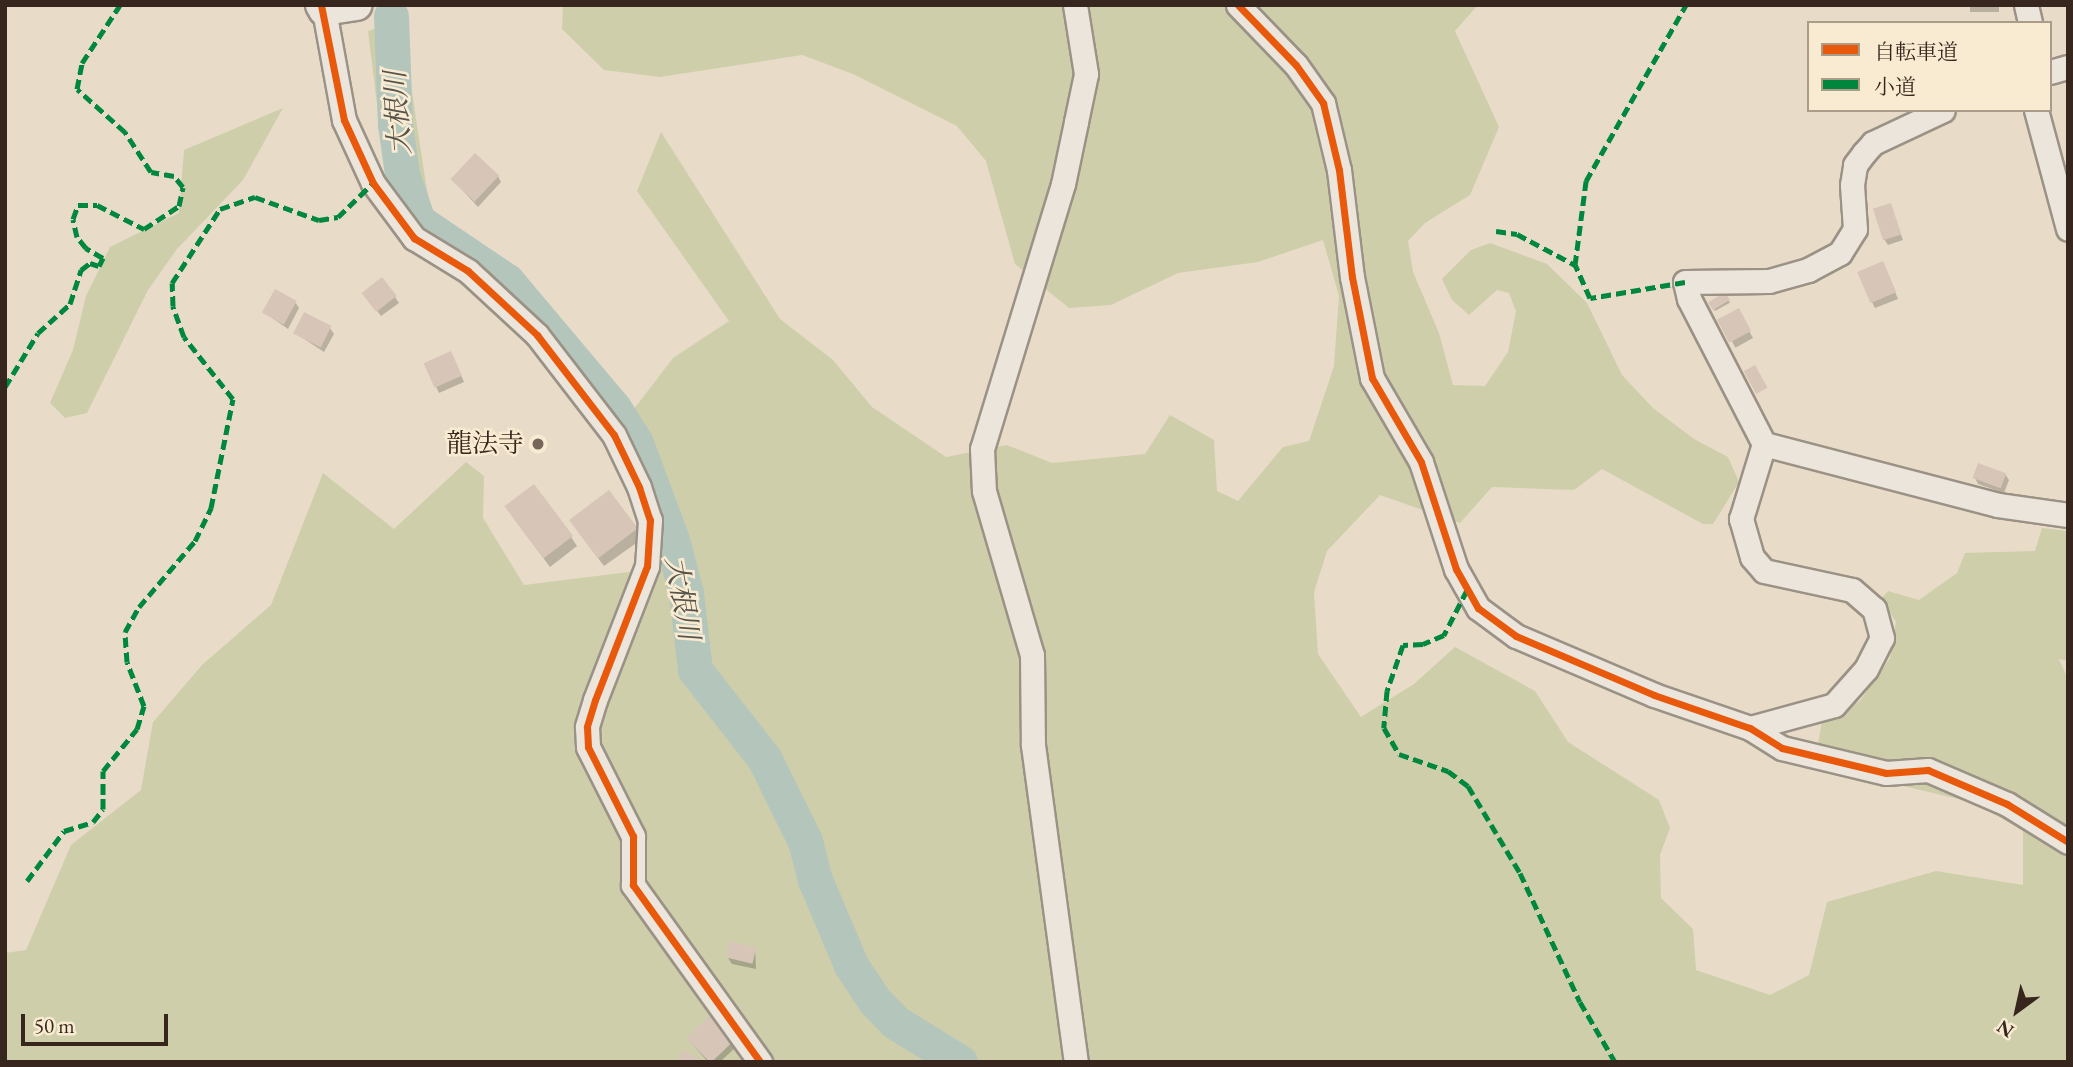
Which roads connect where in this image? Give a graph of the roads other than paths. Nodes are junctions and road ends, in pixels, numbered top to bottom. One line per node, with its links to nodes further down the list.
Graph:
1 (357, 5): 4 (street)
2 (1076, 5): 13 (street)
3 (1238, 5): 10 (street)
4 (323, 8): 12 (street)
5 (1939, 112): 8 (street)
6 (2037, 112): 7 (street)
7 (2068, 229)
8 (1764, 444): 9 (street); 10 (street)
9 (2068, 515)
10 (1750, 728): 11 (street)
11 (2068, 842)
12 (760, 1062)
13 (1076, 1062)

